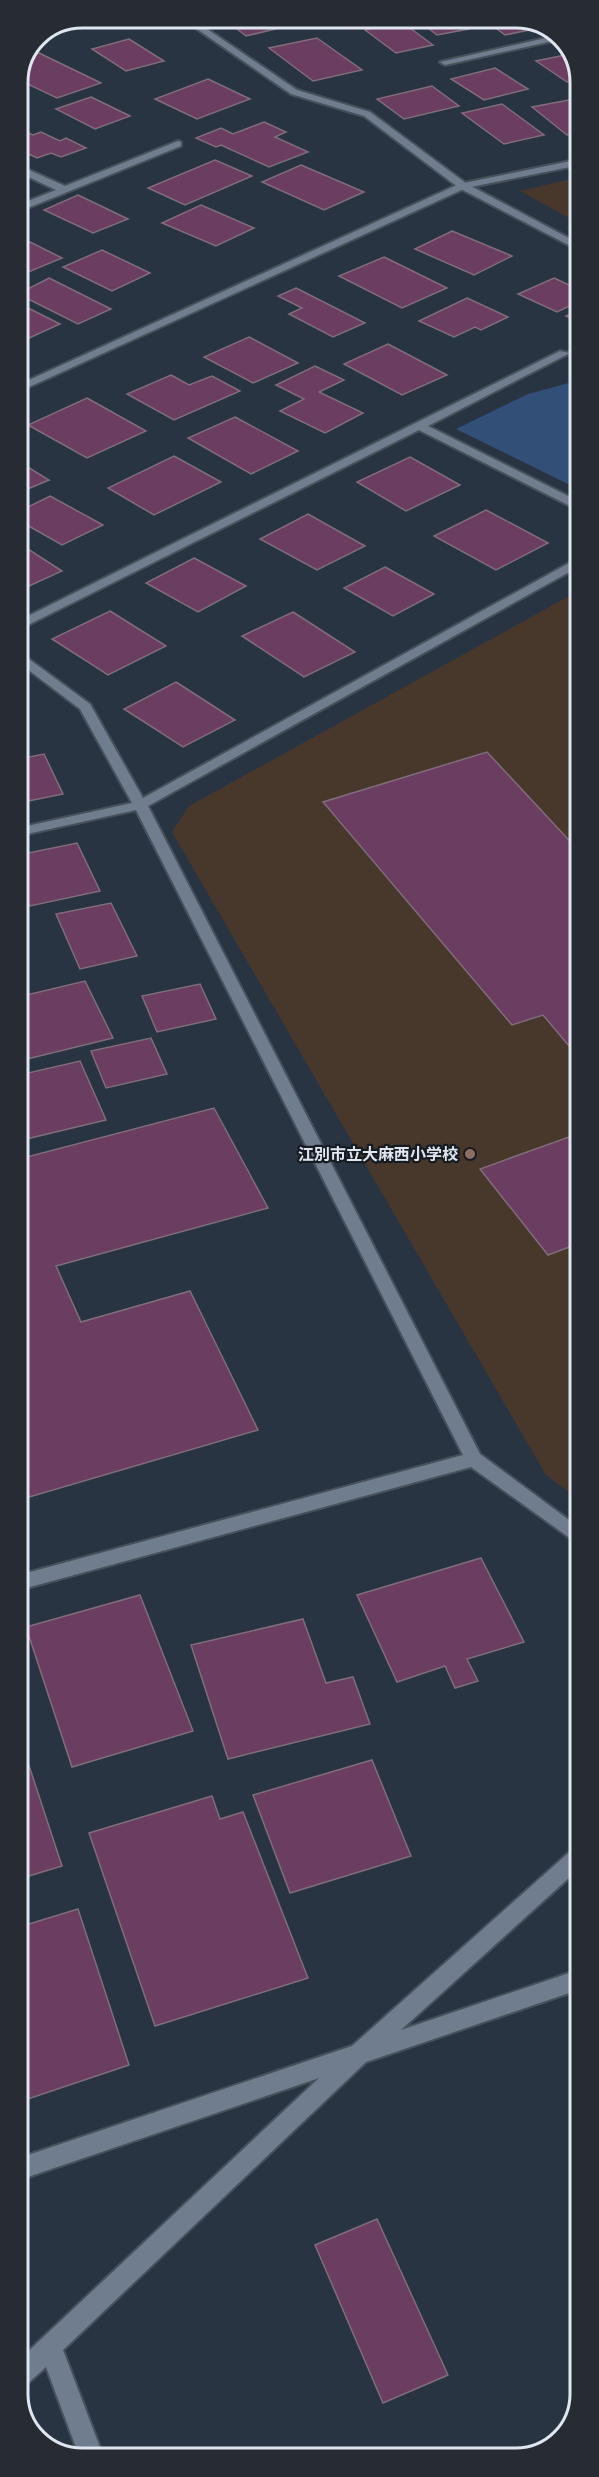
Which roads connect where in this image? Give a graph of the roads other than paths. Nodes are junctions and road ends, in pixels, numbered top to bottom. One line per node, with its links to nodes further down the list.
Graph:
1 (200, 28): 7 (street)
2 (549, 40): 3 (street)
3 (445, 62)
4 (178, 144): 8 (street)
5 (570, 164): 7 (street)
6 (28, 173): 8 (street)
7 (463, 186): 10 (street); 12 (street)
8 (65, 190): 9 (street)
9 (28, 205)
10 (570, 243)
11 (564, 353): 13 (street)
12 (28, 384)
13 (420, 426): 14 (street); 16 (street)
14 (570, 502)
15 (570, 567): 18 (street)
16 (28, 621)
17 (28, 664): 18 (street)
18 (140, 805): 19 (street); 20 (street)
19 (28, 830)
20 (474, 1459): 21 (street); 22 (street)
21 (570, 1531)
22 (28, 1581)
23 (570, 1864): 25 (street)
24 (570, 1983): 25 (street)
25 (358, 2055): 26 (street); 27 (street)
26 (28, 2166)
27 (50, 2347): 28 (street); 29 (street)
28 (28, 2368)
29 (88, 2448)

